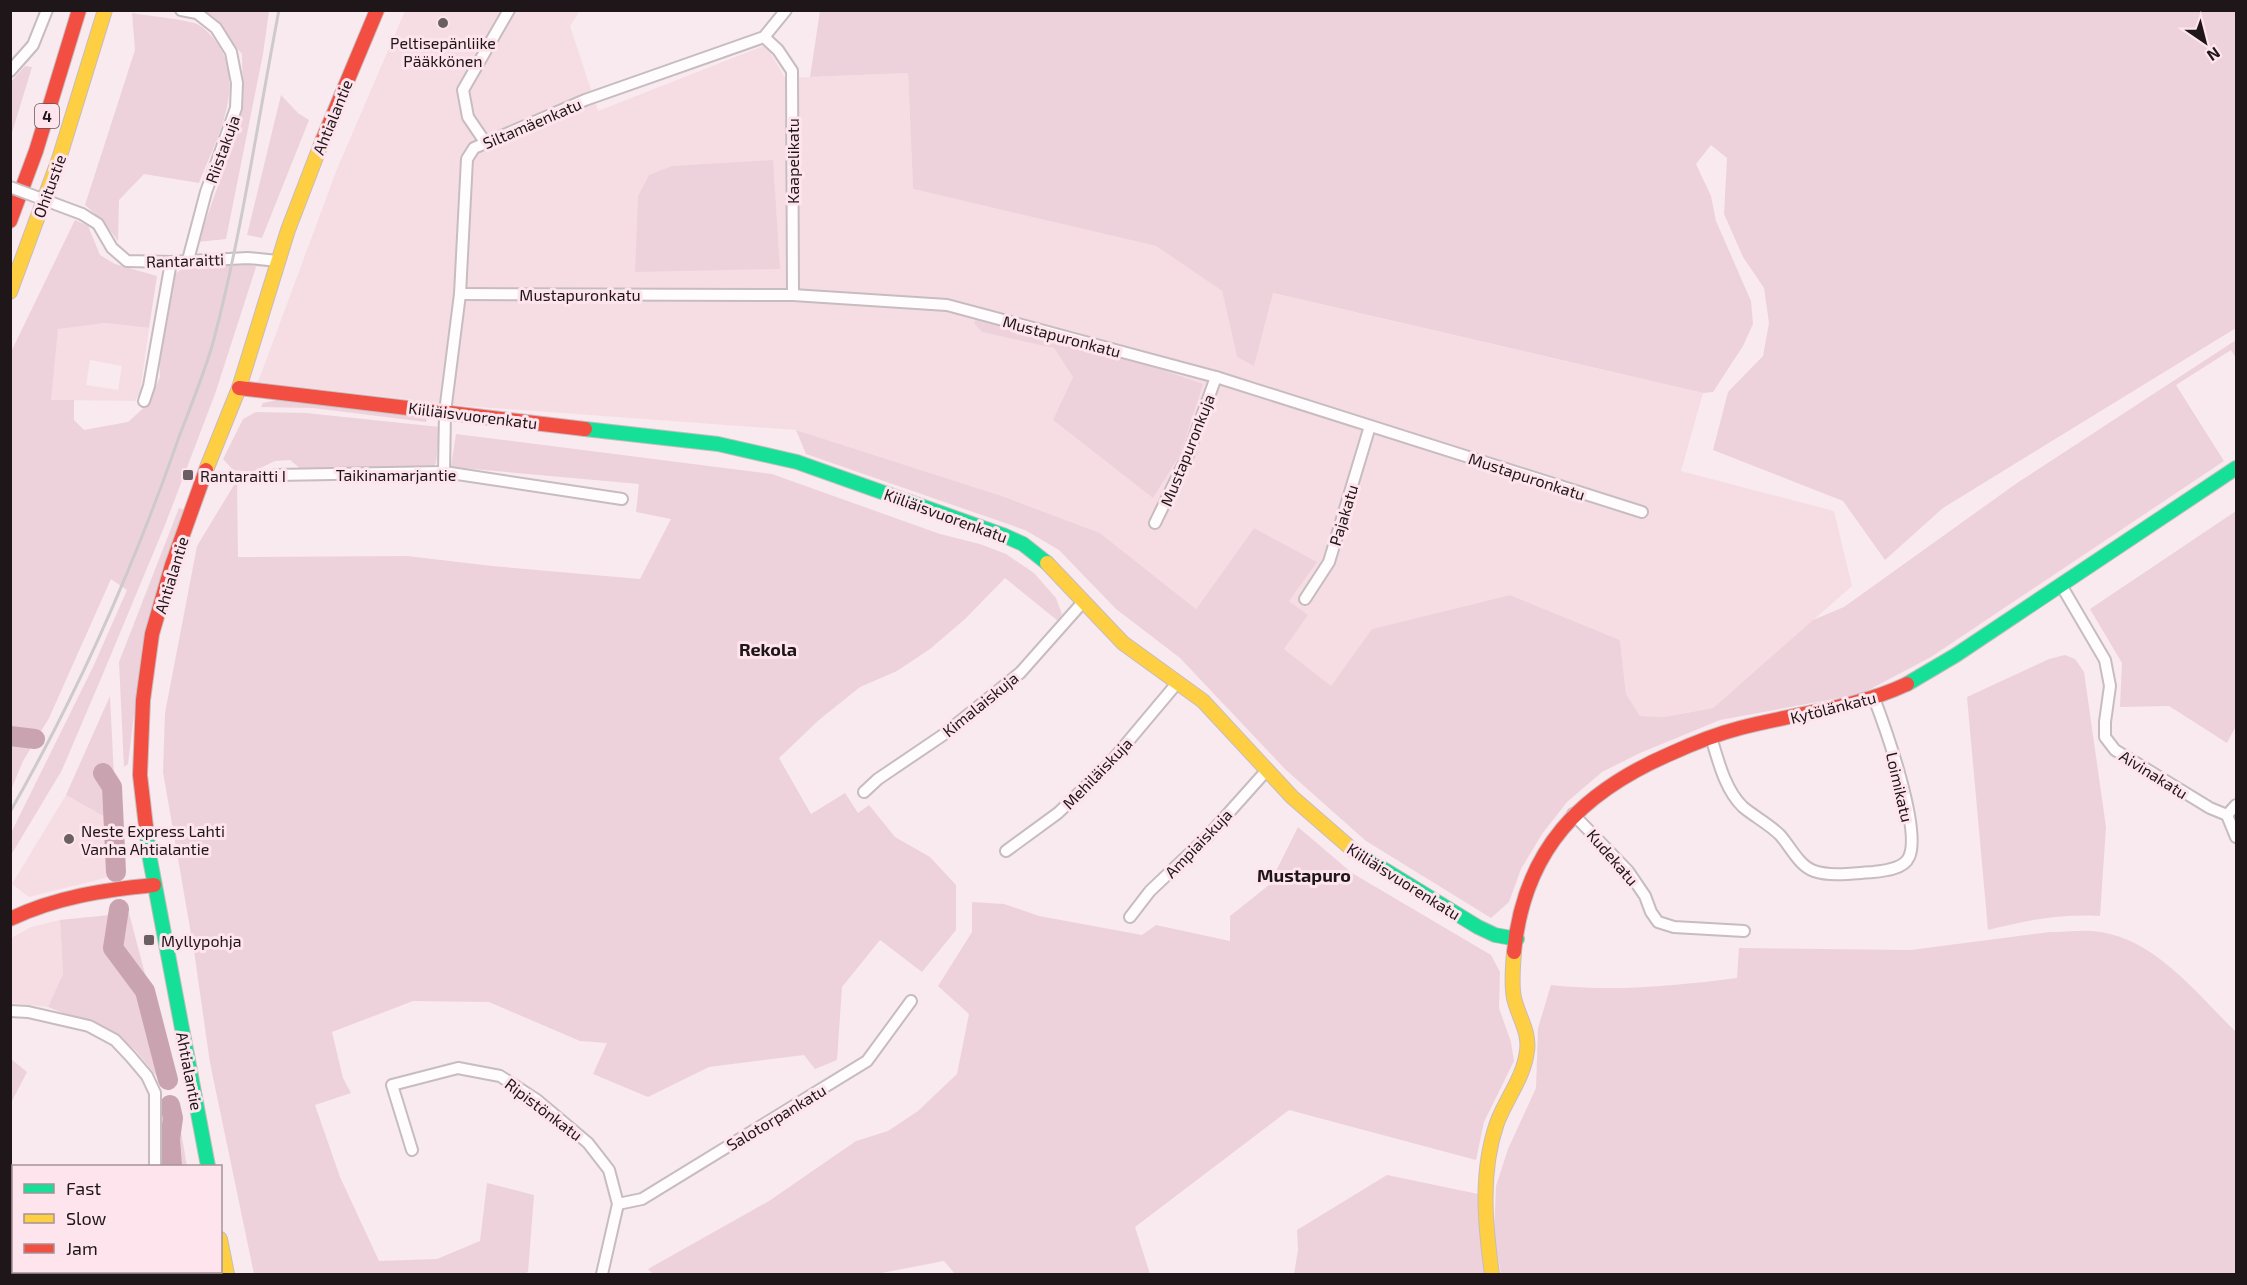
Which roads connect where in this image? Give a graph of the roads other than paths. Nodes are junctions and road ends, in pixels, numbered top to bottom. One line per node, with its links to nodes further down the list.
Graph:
1 (47, 10): 10 (street)
2 (79, 10): 13 (main road, Ohitustie / 4)
3 (105, 10): 17 (main road, Ohitustie / 4)
4 (181, 10): 8 (street, Riistakuja)
5 (376, 10): 15 (main road, Ahtialantie)
6 (509, 10): 11 (street)
7 (786, 10): 9 (street)
8 (198, 12): 14 (street, Riistakuja)
9 (764, 38): 11 (street, Siltamäenkatu); 19 (street, Kaapelikatu)
10 (10, 71)
11 (485, 142): 18 (street, Siltamäenkatu)
12 (10, 187): 16 (street, Rantaraitti, bridge)
13 (10, 221)
14 (188, 260): 15 (street, Rantaraitti); 16 (street, Rantaraitti)
15 (278, 261): 21 (main road, Ahtialantie)
16 (171, 262): 22 (street)
17 (10, 292)
18 (460, 294): 19 (street, Mustapuronkatu); 23 (street, Siltamäenkatu)
19 (793, 295): 20 (street, Mustapuronkatu)
20 (1215, 377): 24 (street, Mustapuronkatu); 30 (street, Mustapuronkuja)
21 (238, 388): 23 (main road, Kiiliäisvuorenkatu); 44 (main road, Ahtialantie)
22 (144, 401)
23 (445, 412): 26 (street, Siltamäenkatu); 33 (main road, Kiiliäisvuorenkatu)
24 (1370, 426): 29 (street, Mustapuronkatu); 32 (street, Pajakatu)
25 (2236, 468): 31 (main road, Kytölänkatu)
26 (444, 472): 27 (street, Taikinamarjantie); 28 (street, Taikinamarjantie)
27 (276, 475)
28 (622, 499)
29 (1642, 512)
30 (1155, 523)
31 (2061, 585): 35 (main road, Kytölänkatu); 41 (street, Aivinakatu)
32 (1305, 598)
33 (1083, 602): 34 (main road, Kiiliäisvuorenkatu); 38 (street, Kimalaiskuja)
34 (1178, 682): 37 (main road, Kiiliäisvuorenkatu); 43 (street, Mehiläiskuja)
35 (1874, 698): 36 (main road, Kytölänkatu); 36 (street, Loimikatu)
36 (1712, 737): 40 (main road, Kytölänkatu)
37 (1267, 770): 45 (street, Ampiaiskuja); 48 (main road, Kiiliäisvuorenkatu)
38 (864, 792)
39 (2236, 805): 41 (street)
40 (1573, 814): 47 (street, Kudekatu); 48 (main road, Kytölänkatu)
41 (2227, 814): 42 (street)
42 (2236, 837)
43 (1006, 852)
44 (154, 885): 46 (main road); 53 (main road, Ahtialantie)
45 (1130, 917)
46 (10, 919)
47 (1744, 931)
48 (1517, 939): 58 (main road, Kytölänkatu)
49 (911, 1001): 54 (street, Salotorpankatu)
50 (10, 1011): 52 (street)
51 (412, 1150): 54 (street, Ripistönkatu)
52 (155, 1165)
53 (208, 1165)
54 (618, 1204): 57 (street, Ripistönkatu)
55 (222, 1249): 56 (main road)
56 (227, 1275)
57 (602, 1275)
58 (1492, 1275)

